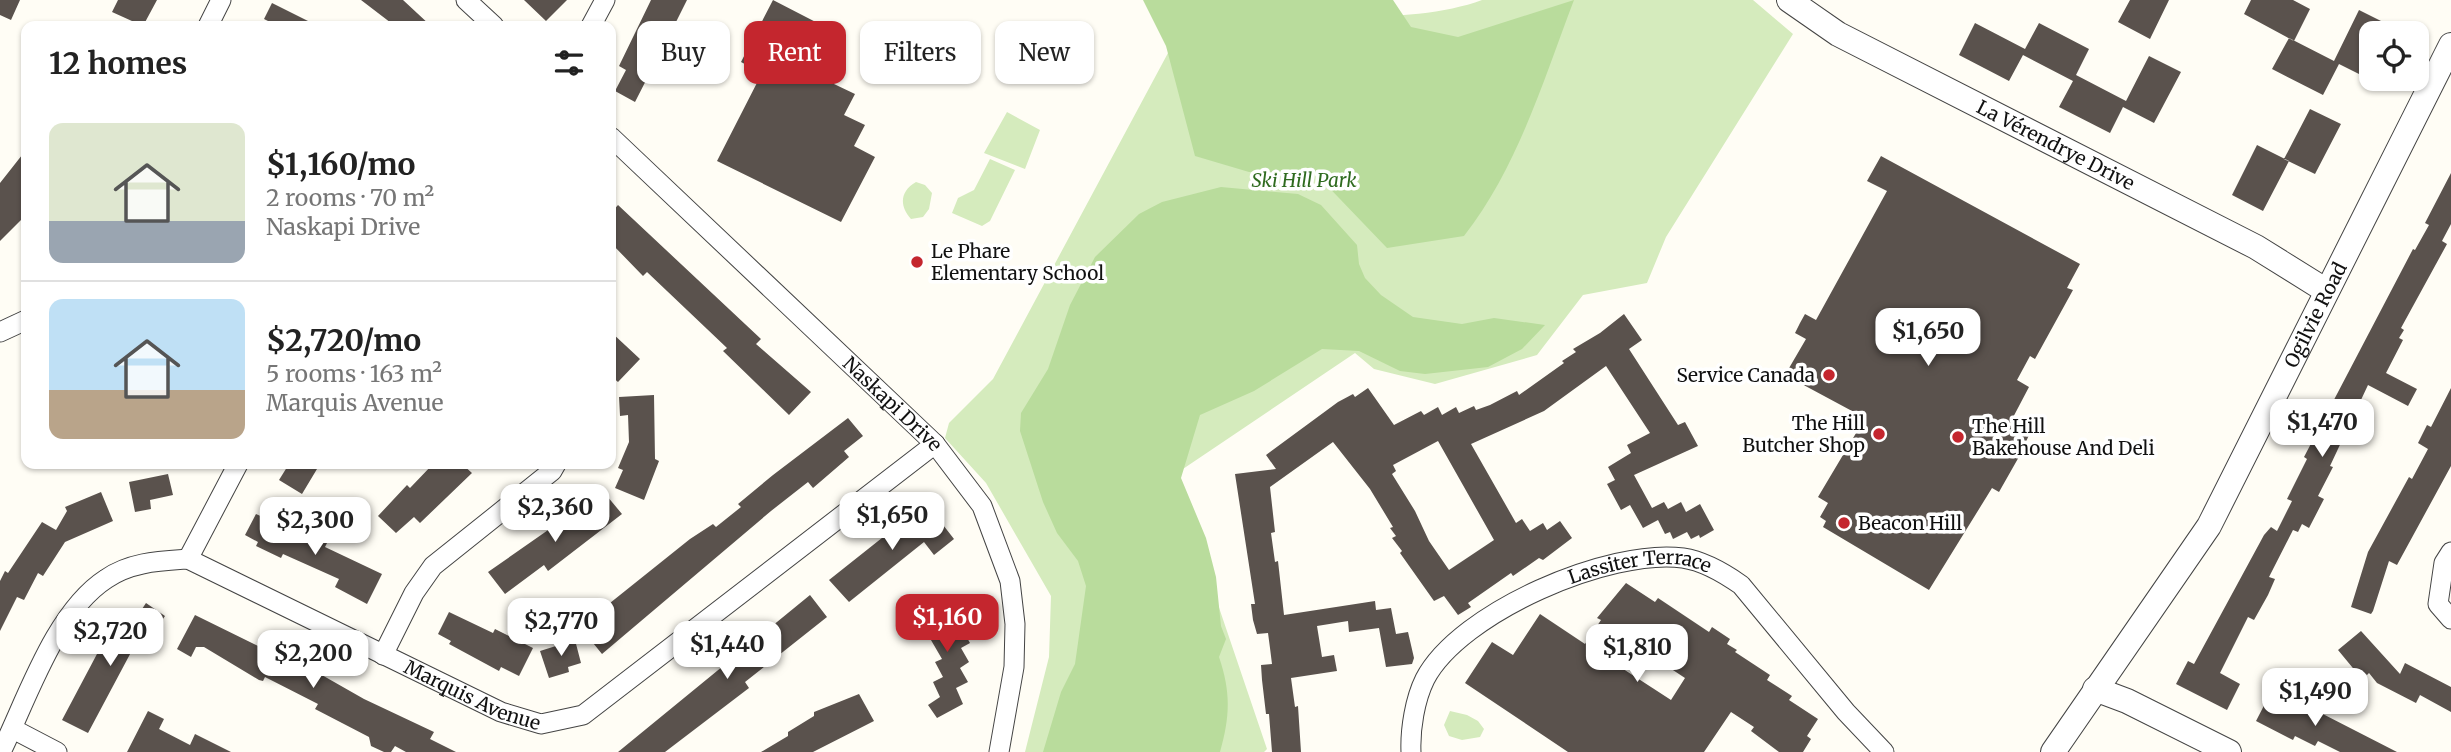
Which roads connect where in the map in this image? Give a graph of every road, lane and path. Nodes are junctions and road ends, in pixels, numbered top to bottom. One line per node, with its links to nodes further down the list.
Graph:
1 (221, 0): 5 (street)
2 (466, 0): 6 (street)
3 (605, 0): 7 (street)
4 (1789, 0): 10 (street, La Vérendrye Drive)
5 (210, 21)
6 (489, 21)
7 (594, 21)
8 (2451, 45): 10 (street, Ogilvie Road)
9 (616, 142): 13 (street, Naskapi Drive)
10 (2325, 290): 20 (street, Ogilvie Road)
11 (21, 322): 12 (street)
12 (0, 332)
13 (935, 444): 19 (street, Marquis Avenue); 24 (street, Naskapi Drive)
14 (234, 469): 17 (street)
15 (553, 469): 19 (street)
16 (2451, 552): 18 (street)
17 (188, 559): 19 (street, Marquis Avenue); 21 (street)
18 (2451, 619)
19 (383, 655)
20 (2095, 689): 27 (street, Ogilvie Road); 28 (street)
21 (13, 729): 22 (street); 23 (street)
22 (1, 752)
23 (57, 752)
24 (999, 752)
25 (1411, 752): 26 (street, Lassiter Terrace)
26 (1884, 752)
27 (2053, 752)
28 (2229, 752)

